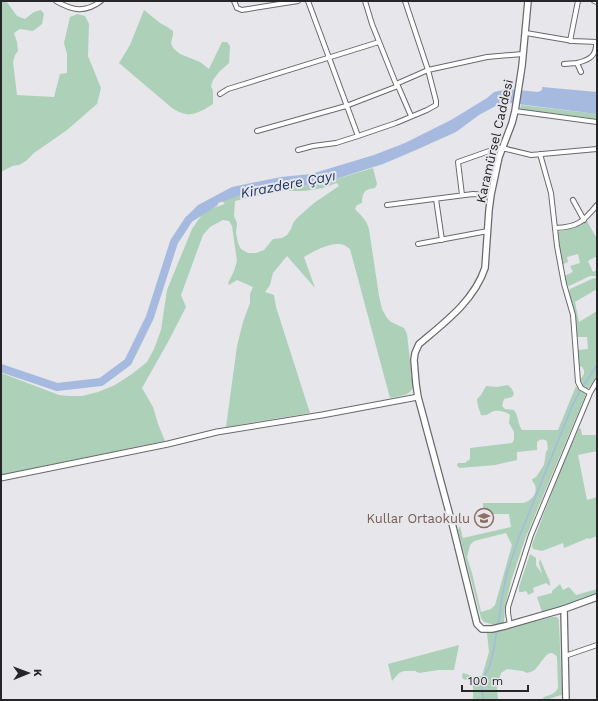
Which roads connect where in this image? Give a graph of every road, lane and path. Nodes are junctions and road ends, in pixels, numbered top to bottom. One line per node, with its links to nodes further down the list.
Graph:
1 (56, 1): 2 (street)
2 (101, 1)
3 (234, 1): 4 (street)
4 (298, 1)
5 (308, 1): 17 (street)
6 (365, 1): 14 (street)
7 (405, 1): 20 (street)
8 (528, 1): 12 (main road, Karamürsel Caddesi)
9 (578, 1): 13 (street)
10 (594, 1): 11 (street)
11 (597, 2)
12 (526, 33): 13 (street); 16 (main road, Karamürsel Caddesi)
13 (570, 41): 15 (street)
14 (379, 42): 17 (street); 22 (street)
15 (597, 42): 18 (street)
16 (523, 54): 20 (street); 25 (main road, Karamürsel Caddesi)
17 (328, 57): 23 (street); 24 (street)
18 (577, 63): 19 (street); 21 (street)
19 (564, 64)
20 (428, 70): 22 (street); 26 (street)
21 (581, 72)
22 (397, 85): 24 (street); 26 (street)
23 (220, 94)
24 (346, 106): 28 (street); 29 (street)
25 (515, 111): 27 (street); 30 (main road, Karamürsel Caddesi)
26 (411, 116): 29 (street)
27 (597, 122)
28 (257, 131)
29 (358, 136): 32 (street)
30 (502, 148): 33 (street); 34 (street); 35 (main road, Karamürsel Caddesi)
31 (597, 149): 33 (street)
32 (298, 150)
33 (540, 154): 41 (street)
34 (462, 195): 35 (street); 36 (street)
35 (491, 195): 42 (main road, Karamürsel Caddesi)
36 (436, 199): 39 (street); 43 (street)
37 (574, 200): 40 (street)
38 (597, 205): 40 (street)
39 (387, 206)
40 (584, 220): 41 (street)
41 (555, 228): 46 (street)
42 (488, 231): 43 (street); 47 (main road, Karamürsel Caddesi)
43 (442, 240): 44 (street)
44 (418, 244)
45 (597, 381): 46 (street)
46 (588, 392): 51 (street)
47 (418, 397): 48 (street); 51 (main road, Karamürsel Caddesi)
48 (1, 478)
49 (597, 597): 50 (main road)
50 (564, 609): 51 (main road, Karamürsel Caddesi); 53 (main road)
51 (508, 625)
52 (597, 645): 53 (street)
53 (565, 656): 54 (main road)
54 (566, 700)

